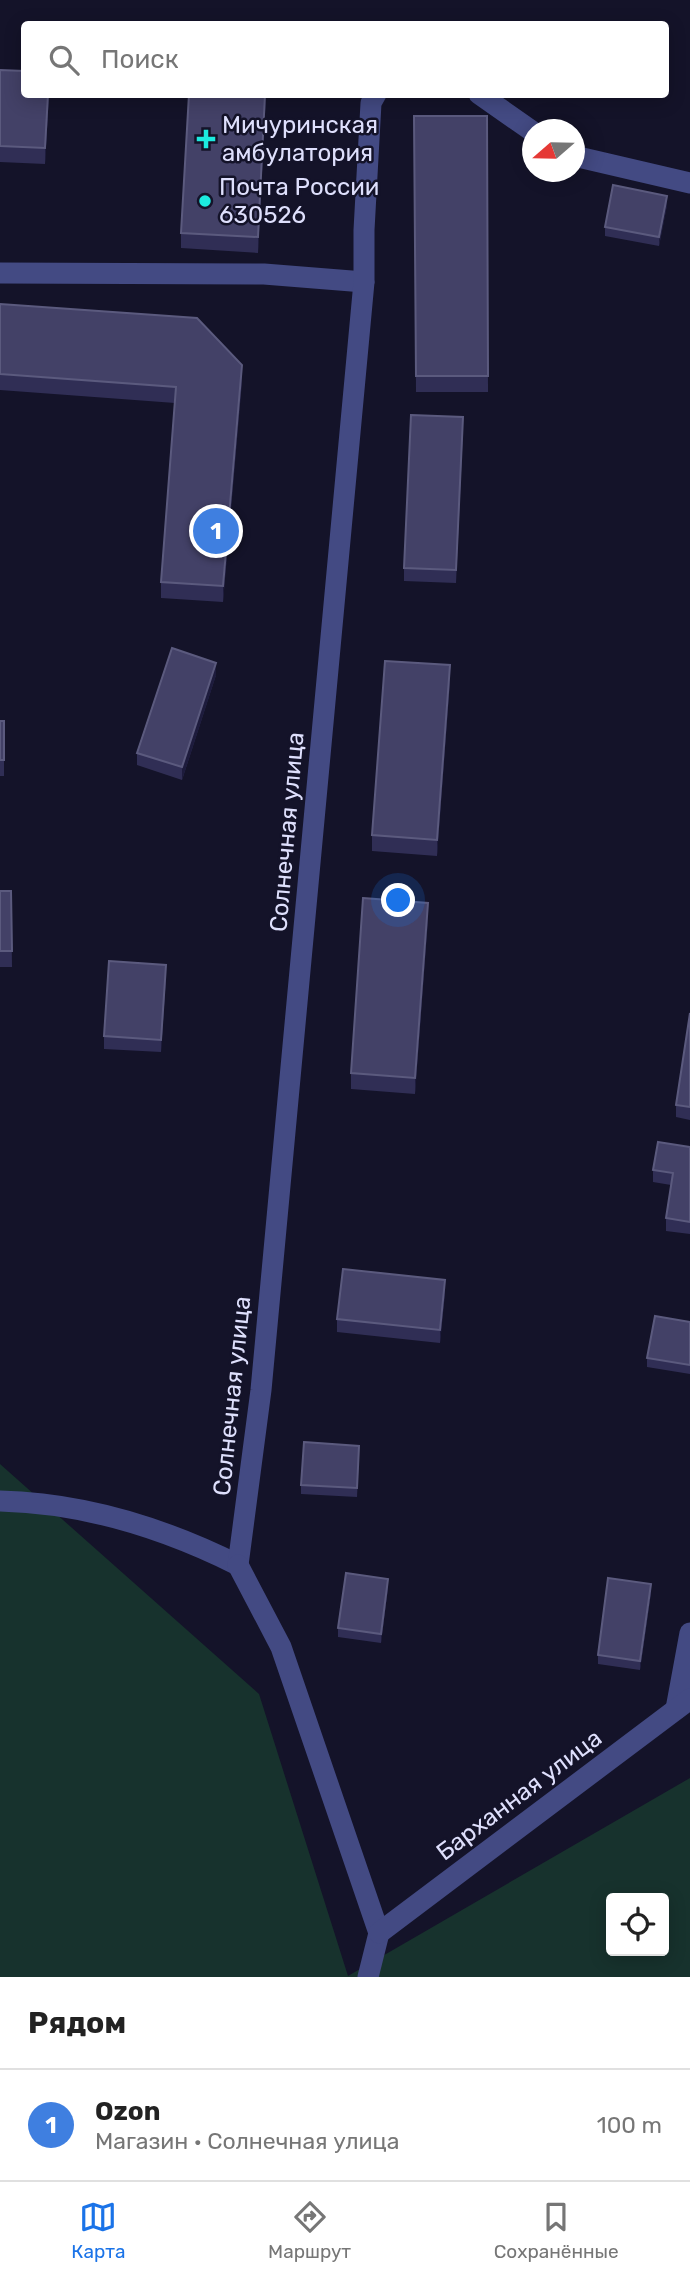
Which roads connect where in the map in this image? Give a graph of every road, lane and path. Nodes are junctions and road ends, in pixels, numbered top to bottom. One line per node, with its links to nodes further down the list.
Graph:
1 (485, 98): 3 (street)
2 (374, 99): 7 (street, Солнечная улица)
3 (522, 123)
4 (585, 158): 5 (street)
5 (690, 183)
6 (0, 273): 7 (street)
7 (365, 282): 9 (street, Солнечная улица)
8 (0, 1501): 9 (street)
9 (238, 1564): 12 (street)
10 (690, 1633): 11 (street)
11 (683, 1704): 12 (street, Барханная улица)
12 (379, 1933): 13 (street)
13 (368, 1977)

